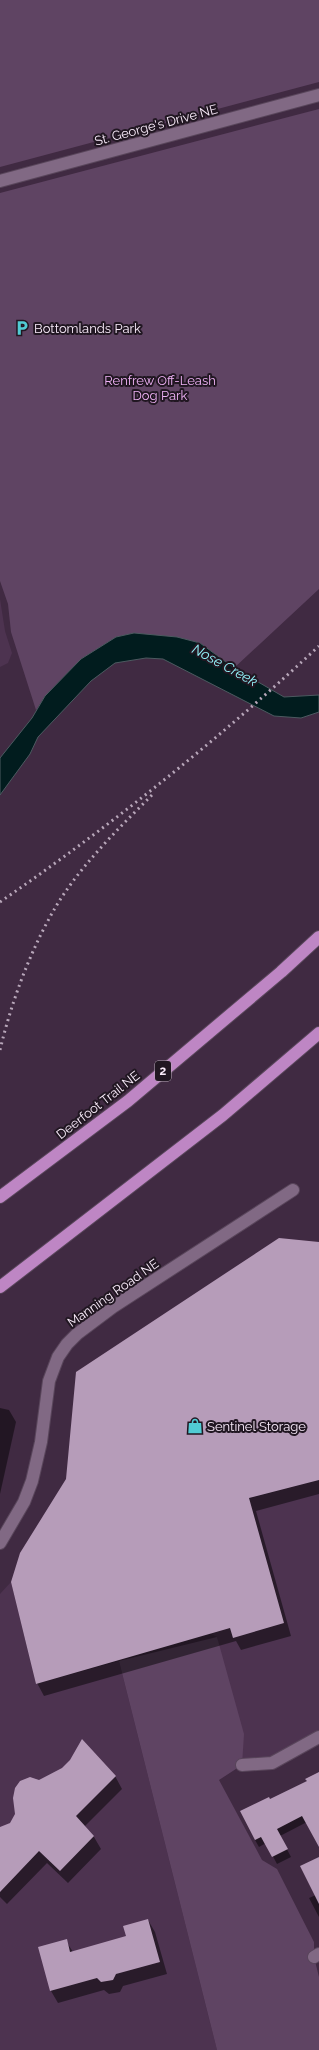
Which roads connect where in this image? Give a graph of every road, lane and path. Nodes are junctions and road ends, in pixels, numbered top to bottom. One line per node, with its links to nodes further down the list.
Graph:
1 (319, 96): 2 (street, St. George's Drive NE)
2 (0, 181)
3 (319, 936): 6 (highway, Deerfoot Trail NE / 2)
4 (319, 1033): 7 (highway)
5 (293, 1190): 8 (street, Manning Road NE)
6 (0, 1197)
7 (0, 1286)
8 (0, 1542)
9 (319, 1737): 10 (street)
10 (242, 1765)

